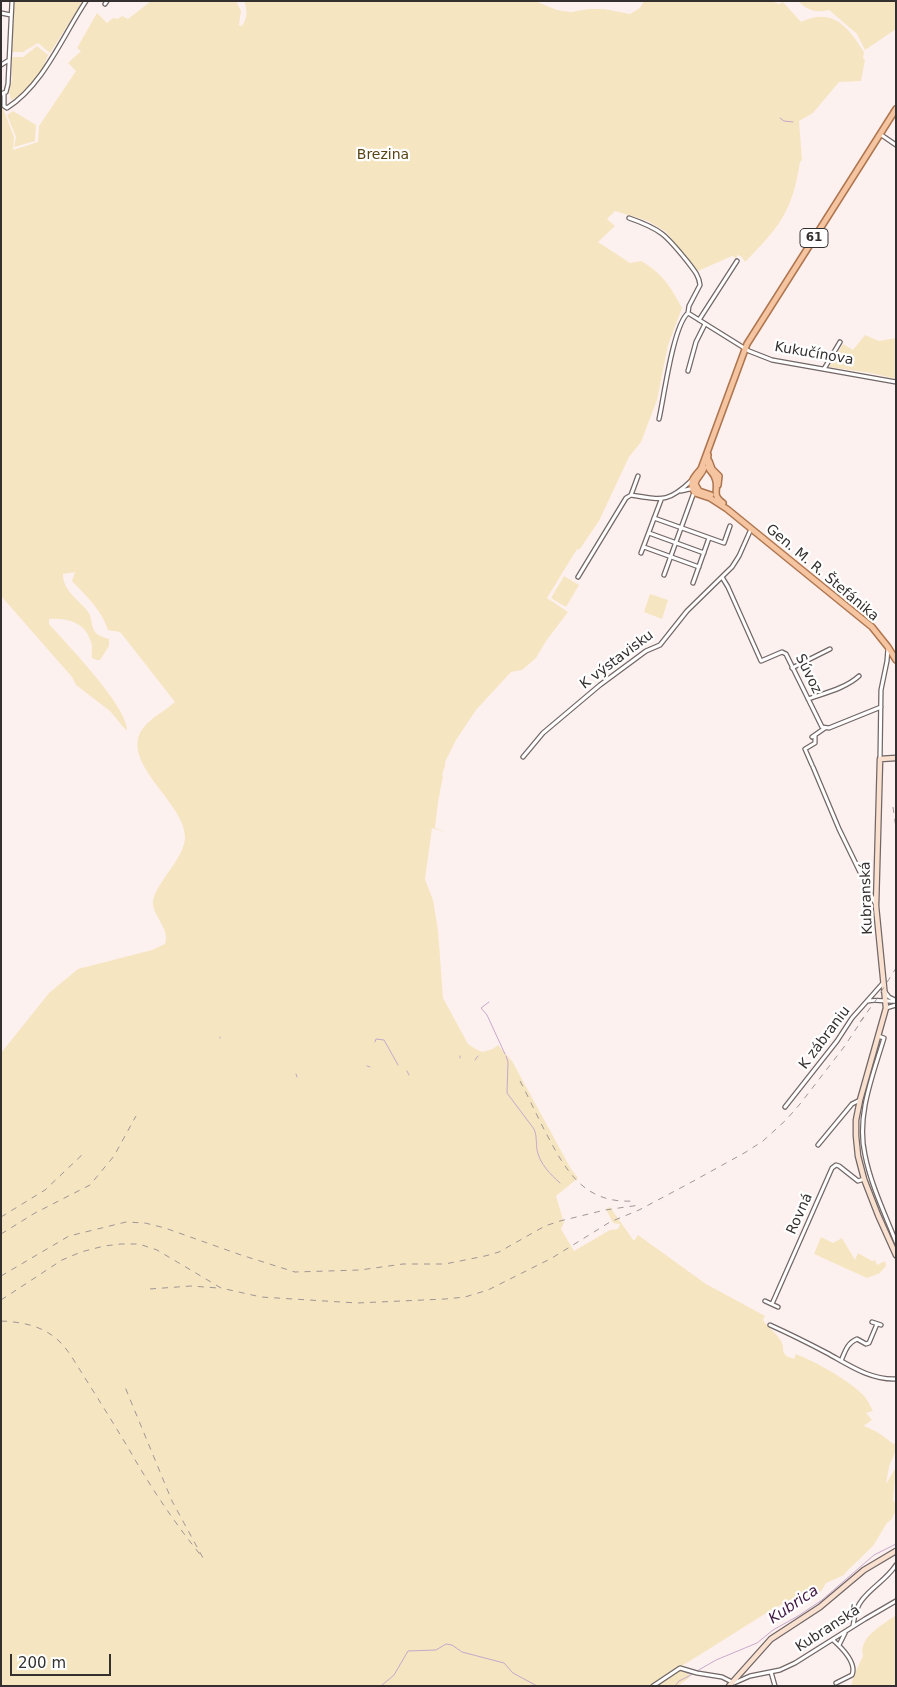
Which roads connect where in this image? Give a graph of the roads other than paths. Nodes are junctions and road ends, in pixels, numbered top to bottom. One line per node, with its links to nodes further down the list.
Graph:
1 (12, 1): 4 (street)
2 (86, 1): 7 (street)
3 (2, 14): 4 (street)
4 (11, 15): 5 (street)
5 (9, 60): 6 (street); 7 (street)
6 (1, 65)
7 (3, 94)
8 (896, 109): 9 (main road, 61)
9 (880, 134): 10 (street); 17 (main road, 61)
10 (896, 145)
11 (628, 218): 13 (street)
12 (737, 261): 14 (street)
13 (688, 313): 14 (street, Kukučínova); 21 (street)
14 (699, 320): 15 (street, Kukučínova)
15 (706, 324): 17 (street, Kukučínova); 19 (street)
16 (840, 342): 18 (street)
17 (745, 349): 18 (street, Kukučínova); 22 (main road, 61)
18 (824, 369): 20 (street, Kukučínova)
19 (688, 371)
20 (896, 382)
21 (659, 419)
22 (707, 456): 23 (main road, 61); 24 (main road, 61); 27 (main road)
23 (700, 472): 24 (main road); 26 (main road, 61); 29 (main road, 61)
24 (710, 472): 28 (main road, 61)
25 (638, 476): 32 (street)
26 (692, 480): 29 (main road); 30 (street)
27 (719, 480): 28 (main road); 34 (main road)
28 (715, 487): 31 (main road); 34 (main road, 61)
29 (693, 490): 30 (street); 31 (main road, 61); 34 (main road, 61); 37 (street)
30 (680, 491): 33 (street)
31 (705, 493): 34 (main road, 61)
32 (631, 495): 33 (street); 48 (street)
33 (661, 500): 35 (street)
34 (722, 504): 38 (main road, 61)
35 (654, 518): 37 (street); 39 (street)
36 (730, 526): 40 (street)
37 (681, 528): 40 (street); 41 (street)
38 (751, 528): 49 (street, K výstavisku); 51 (main road, Gen. M. R. Štefánika / 61)
39 (649, 533): 41 (street); 42 (street)
40 (709, 538): 44 (street)
41 (676, 542): 44 (street); 45 (street)
42 (644, 547): 43 (street); 45 (street)
43 (641, 553)
44 (704, 553): 46 (street)
45 (670, 557): 46 (street); 47 (street)
46 (699, 567): 50 (street)
47 (664, 575)
48 (578, 577)
49 (722, 577): 54 (street, Súvoz); 59 (street, K výstavisku)
50 (693, 583)
51 (888, 647): 53 (main road, Gen. M. R. Štefánika / 61); 57 (street, Kubranská)
52 (830, 649): 54 (street)
53 (896, 660)
54 (792, 668): 56 (street, Súvoz)
55 (859, 676): 56 (street)
56 (808, 700): 58 (street, Súvoz)
57 (881, 707): 58 (street); 61 (street, Kubranská)
58 (825, 728): 62 (street)
59 (524, 757)
60 (896, 758): 61 (street)
61 (880, 759): 62 (street, Kubranská)
62 (876, 906): 63 (street, Kubranská)
63 (884, 982): 64 (street, Kubranská); 66 (street, K zábraniu)
64 (884, 990): 65 (street); 67 (street, Kubranská)
65 (896, 1001): 67 (street)
66 (868, 1002): 67 (street); 75 (street, K zábraniu)
67 (886, 1002): 69 (street, Kubranská)
68 (896, 1005): 69 (street)
69 (886, 1008): 70 (street, Kubranská)
70 (878, 1036): 71 (street, Kubranská); 72 (street, Kubranská)
71 (870, 1064): 72 (street); 74 (street, Kubranská)
72 (876, 1066): 73 (street, Kubranská)
73 (867, 1096): 74 (street); 77 (street, Kubranská)
74 (860, 1097): 76 (street, Kubranská); 78 (street)
75 (784, 1107)
76 (856, 1125): 77 (street); 80 (street, Kubranská)
77 (863, 1125): 79 (street, Kubranská)
78 (818, 1145)
79 (865, 1154): 80 (street); 82 (street, Kubranská)
80 (858, 1156): 81 (street, Kubranská)
81 (864, 1179): 83 (street, Kubranská); 90 (street, Rovná)
82 (874, 1184): 83 (street); 84 (street, Kubranská)
83 (867, 1186): 85 (street, Kubranská)
84 (885, 1212): 85 (street); 86 (street, Kubranská)
85 (878, 1216): 87 (street, Kubranská)
86 (896, 1243): 87 (street, Kubranská)
87 (890, 1245): 88 (street, Kubranská)
88 (896, 1255)
89 (765, 1301): 90 (street)
90 (772, 1304): 91 (street)
91 (778, 1307)
92 (872, 1322): 94 (street)
93 (770, 1325): 94 (street)
94 (841, 1360): 95 (street)
95 (896, 1379)
96 (896, 1551): 103 (street)
97 (896, 1565): 99 (street)
98 (896, 1601): 99 (street, Kubranská)
99 (853, 1627): 100 (street, Kubranská)
100 (845, 1632): 101 (street, Kubranská); 102 (street)
101 (833, 1640): 102 (street); 104 (street, Kubranská)
102 (839, 1645): 106 (street)
103 (744, 1669): 105 (street); 107 (street)
104 (771, 1672): 105 (street, Kubranská); 109 (street)
105 (750, 1676): 107 (street, Kubranská)
106 (836, 1683)
107 (731, 1684): 108 (street)
108 (653, 1686)
109 (775, 1686)

